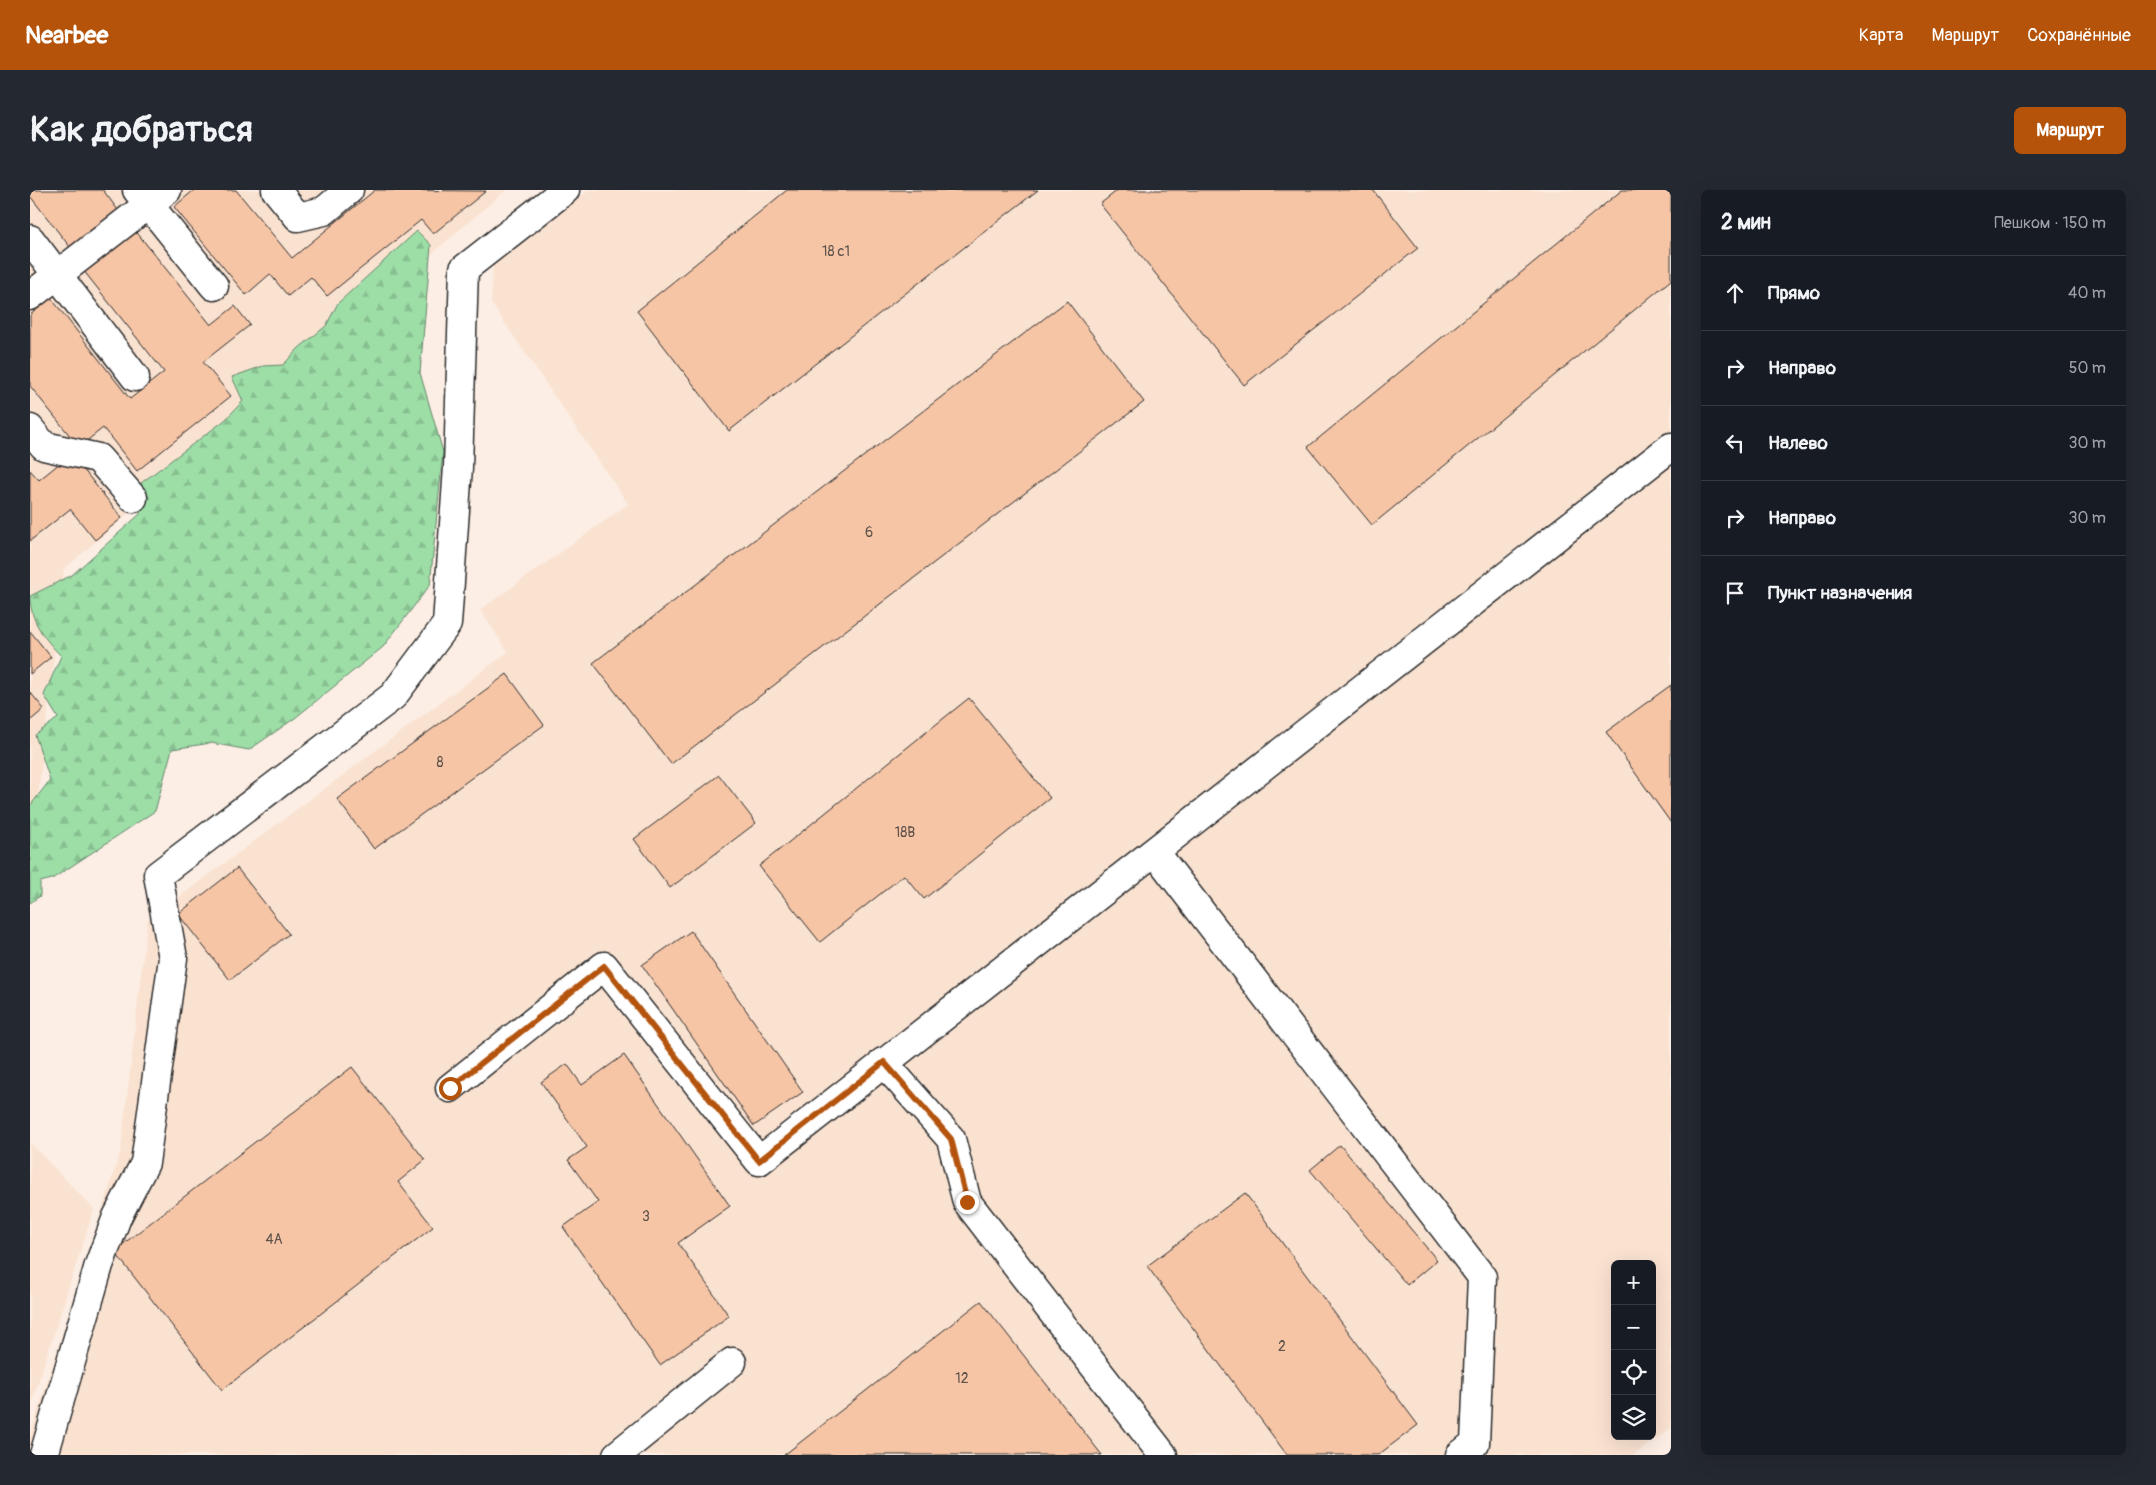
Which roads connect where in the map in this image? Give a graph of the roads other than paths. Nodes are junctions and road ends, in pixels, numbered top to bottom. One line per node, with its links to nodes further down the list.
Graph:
1 (276, 190): 2 (lane)
2 (349, 190)
3 (565, 190): 17 (lane)
4 (151, 195): 6 (lane); 7 (lane)
5 (30, 239): 6 (lane)
6 (58, 275): 8 (lane); 9 (lane)
7 (214, 286)
8 (30, 296)
9 (135, 377)
10 (30, 429): 12 (lane)
11 (1671, 446): 13 (lane)
12 (133, 498)
13 (1155, 852): 14 (lane); 20 (lane)
14 (884, 1062): 15 (lane); 19 (lane)
15 (450, 1088)
16 (732, 1362): 18 (lane)
17 (44, 1455)
18 (617, 1455)
19 (1163, 1455)
20 (1460, 1455)

